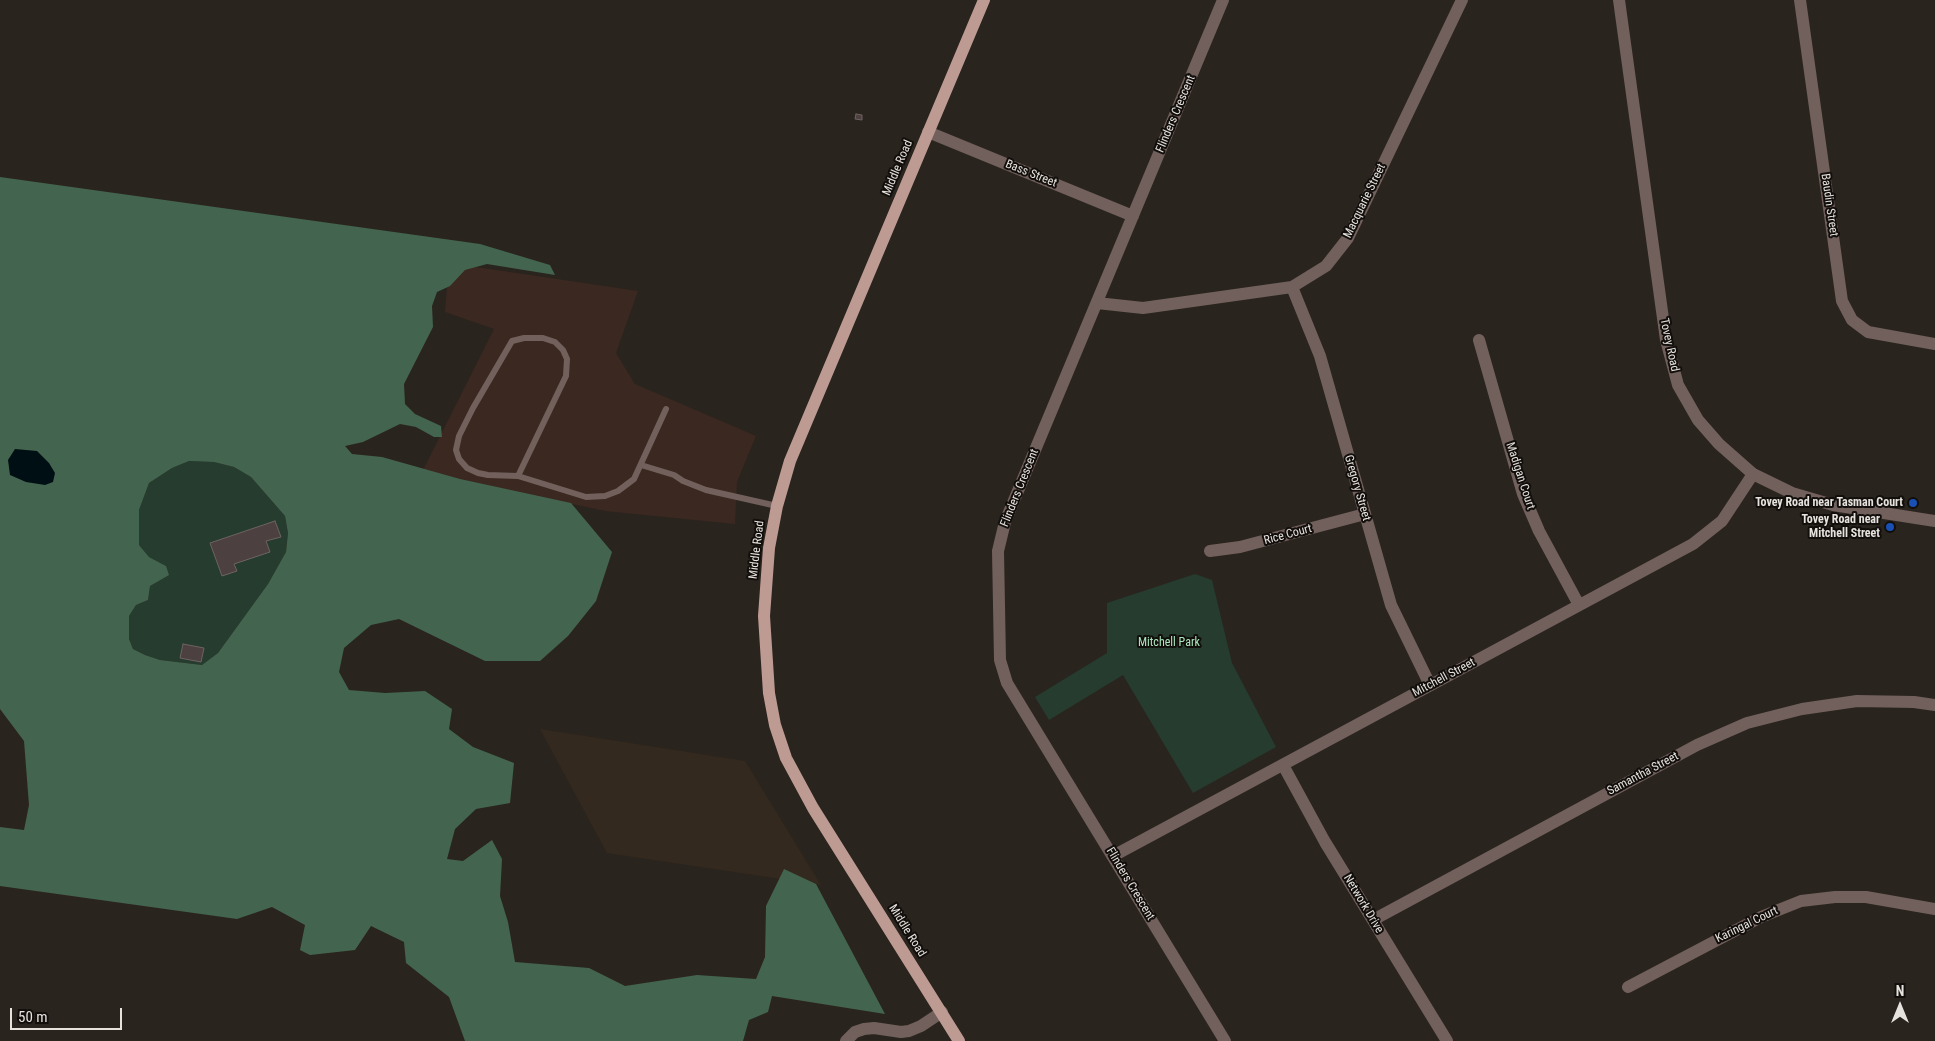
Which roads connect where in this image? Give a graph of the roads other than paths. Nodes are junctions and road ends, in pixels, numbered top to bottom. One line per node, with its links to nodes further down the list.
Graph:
1 (978, 0): 7 (main road, Middle Road)
2 (984, 0): 7 (main road, Middle Road)
3 (1223, 0): 9 (street, Flinders Crescent)
4 (1462, 0): 10 (street, Macquarie Street)
5 (1619, 0): 16 (street, Tovey Road)
6 (1800, 0): 13 (street, Baudin Street)
7 (964, 48): 8 (main road, Middle Road)
8 (928, 132): 9 (street, Bass Street); 18 (main road, Middle Road)
9 (1133, 216): 11 (street, Flinders Crescent)
10 (1292, 287): 11 (street, Macquarie Street); 19 (street, Gregory Street)
11 (1097, 303): 26 (street, Flinders Crescent)
12 (1480, 340): 22 (street, Madigan Court)
13 (1935, 344)
14 (666, 409): 15 (lane)
15 (641, 465): 17 (lane); 18 (lane)
16 (1753, 474): 20 (street, Tovey Road); 22 (street, Mitchell Street)
17 (518, 476): 17 (lane)
18 (777, 506): 30 (main road, Middle Road)
19 (1365, 514): 21 (street, Rice Court); 23 (street, Gregory Street)
20 (1935, 522)
21 (1210, 551)
22 (1578, 606): 23 (street, Mitchell Street)
23 (1430, 685): 25 (street, Mitchell Street)
24 (1935, 705): 28 (street, Samantha Street)
25 (1283, 765): 26 (street, Mitchell Street); 28 (street, Network Drive)
26 (1113, 856): 33 (street, Flinders Crescent)
27 (1935, 909): 29 (street, Karingal Court)
28 (1373, 920): 34 (street, Network Drive)
29 (1628, 987)
30 (942, 1012): 31 (street); 32 (main road, Middle Road)
31 (846, 1041)
32 (959, 1041)
33 (1225, 1041)
34 (1447, 1041)

